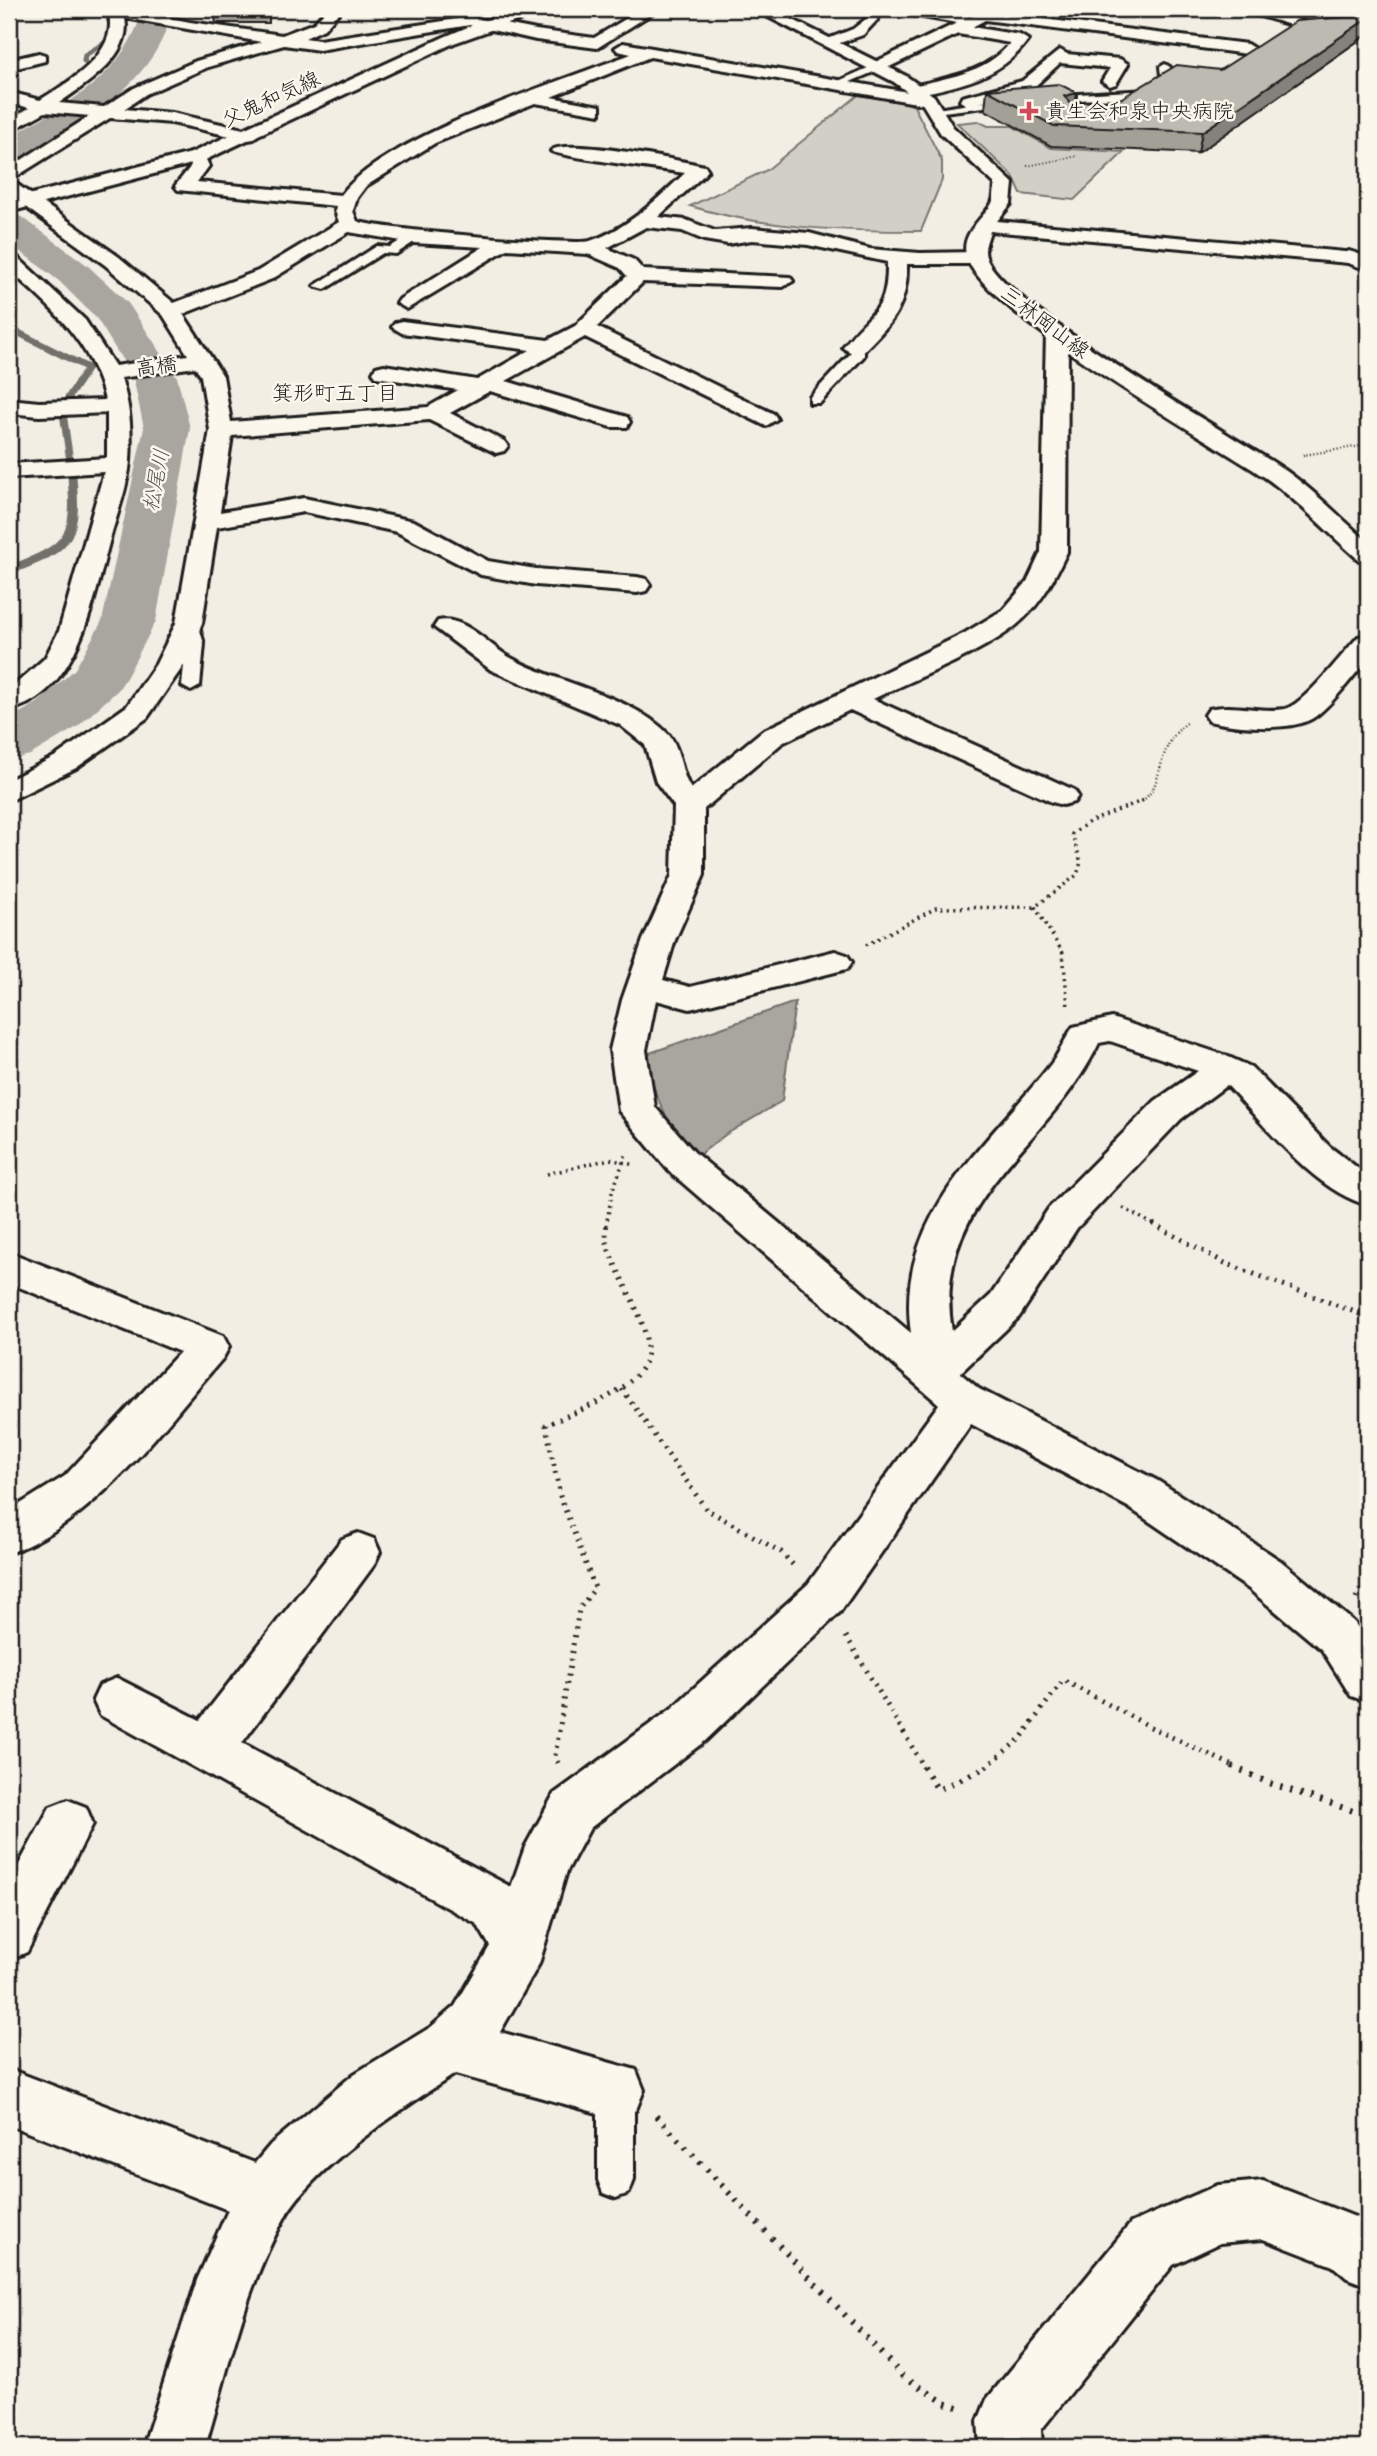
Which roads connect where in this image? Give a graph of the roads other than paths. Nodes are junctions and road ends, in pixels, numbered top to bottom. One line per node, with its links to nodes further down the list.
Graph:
1 (196, 9): 16 (street)
2 (335, 9): 21 (street)
3 (543, 9): 12 (street, 父鬼和気線)
4 (652, 9): 24 (street)
5 (760, 9): 23 (street)
6 (1252, 9): 11 (street)
7 (1291, 9): 11 (street)
8 (117, 11): 16 (street); 43 (street)
9 (917, 12): 15 (street)
10 (992, 13): 15 (street); 19 (street)
11 (1269, 14): 18 (street)
12 (486, 17): 21 (street); 24 (street); 46 (street, 父鬼和気線)
13 (1115, 18): 19 (street)
14 (871, 19): 23 (street)
15 (962, 25): 30 (street); 40 (street)
16 (191, 27): 21 (street); 22 (street)
17 (1195, 27): 20 (street)
18 (1298, 28)
19 (1090, 35): 20 (street)
20 (1156, 37): 25 (street)
21 (278, 41): 36 (street)
22 (180, 42)
23 (828, 42): 30 (street)
24 (597, 43): 26 (street)
25 (1248, 52)
26 (648, 53): 35 (street); 39 (street)
27 (39, 58): 29 (street)
28 (167, 60): 36 (street)
29 (9, 65)
30 (879, 66): 35 (lane); 40 (street)
31 (1165, 67): 32 (lane)
32 (1167, 79): 33 (lane); 37 (lane)
33 (1180, 79)
34 (1110, 81): 40 (street)
35 (839, 83): 40 (street)
36 (140, 91): 44 (street)
37 (1135, 94): 40 (lane); 42 (lane)
38 (9, 97): 43 (street)
39 (534, 98): 41 (street); 51 (street)
40 (926, 100): 54 (street)
41 (587, 106)
42 (1128, 106)
43 (44, 107): 44 (street); 45 (street)
44 (105, 114): 46 (street); 49 (street)
45 (9, 127)
46 (248, 135): 48 (street, 父鬼和気線)
47 (561, 151): 52 (street)
48 (197, 157): 50 (street, 父鬼和気線); 51 (street)
49 (9, 176)
50 (16, 199): 69 (street)
51 (347, 201): 53 (street)
52 (643, 221): 57 (street); 60 (street)
53 (349, 224): 55 (street); 69 (street)
54 (984, 225): 58 (street); 59 (street)
55 (413, 237): 56 (street); 67 (lane)
56 (503, 243): 57 (street); 64 (street)
57 (592, 248): 65 (street)
58 (976, 257): 60 (street); 72 (street, 三林岡山線)
59 (1359, 257): 62 (street)
60 (897, 258): 74 (street)
61 (9, 260): 77 (street)
62 (1368, 264)
63 (432, 271): 64 (street)
64 (452, 275): 68 (street)
65 (637, 276): 66 (street); 71 (street)
66 (783, 281)
67 (320, 286)
68 (407, 303)
69 (171, 311): 76 (street)
70 (402, 327): 75 (street)
71 (582, 330): 75 (street); 85 (street)
72 (1056, 333): 91 (street, 三林岡山線); 98 (street)
73 (884, 343): 74 (street)
74 (858, 344): 80 (lane)
75 (552, 347): 79 (street)
76 (199, 360): 77 (street, 高橋); 86 (street)
77 (113, 372): 82 (street)
78 (384, 372): 79 (street)
79 (485, 385): 83 (street); 84 (street)
80 (815, 400)
81 (9, 406): 82 (street)
82 (120, 406): 88 (street)
83 (433, 413): 86 (street); 87 (street)
84 (610, 415)
85 (767, 419)
86 (221, 430): 90 (street)
87 (496, 446)
88 (118, 464): 89 (street); 97 (street)
89 (9, 471)
90 (205, 522): 92 (street); 93 (street)
91 (1368, 555)
92 (637, 585)
93 (189, 623): 96 (lane); 100 (street)
94 (447, 627): 102 (street)
95 (1368, 643): 99 (street)
96 (191, 686)
97 (15, 690)
98 (849, 699): 101 (street); 102 (street)
99 (1219, 715)
100 (9, 792)
101 (1063, 796)
102 (689, 806): 104 (street)
103 (835, 962): 104 (street)
104 (644, 986): 108 (street)
105 (1224, 1069): 106 (street); 108 (street); 108 (street)
106 (1368, 1192)
107 (9, 1267): 109 (street)
108 (945, 1381): 111 (street); 117 (street)
109 (9, 1534)
110 (358, 1552): 113 (street)
111 (1368, 1681)
112 (117, 1700): 113 (street)
113 (208, 1749): 117 (street)
114 (68, 1824): 115 (street)
115 (25, 1870): 116 (street)
116 (9, 1934)
117 (520, 1946): 118 (street)
118 (450, 2046): 119 (street); 122 (street)
119 (616, 2090): 121 (lane)
120 (9, 2097): 122 (street)
121 (616, 2180)
122 (265, 2196): 125 (street)
123 (1363, 2240): 124 (street)
124 (1010, 2434)
125 (174, 2447)

